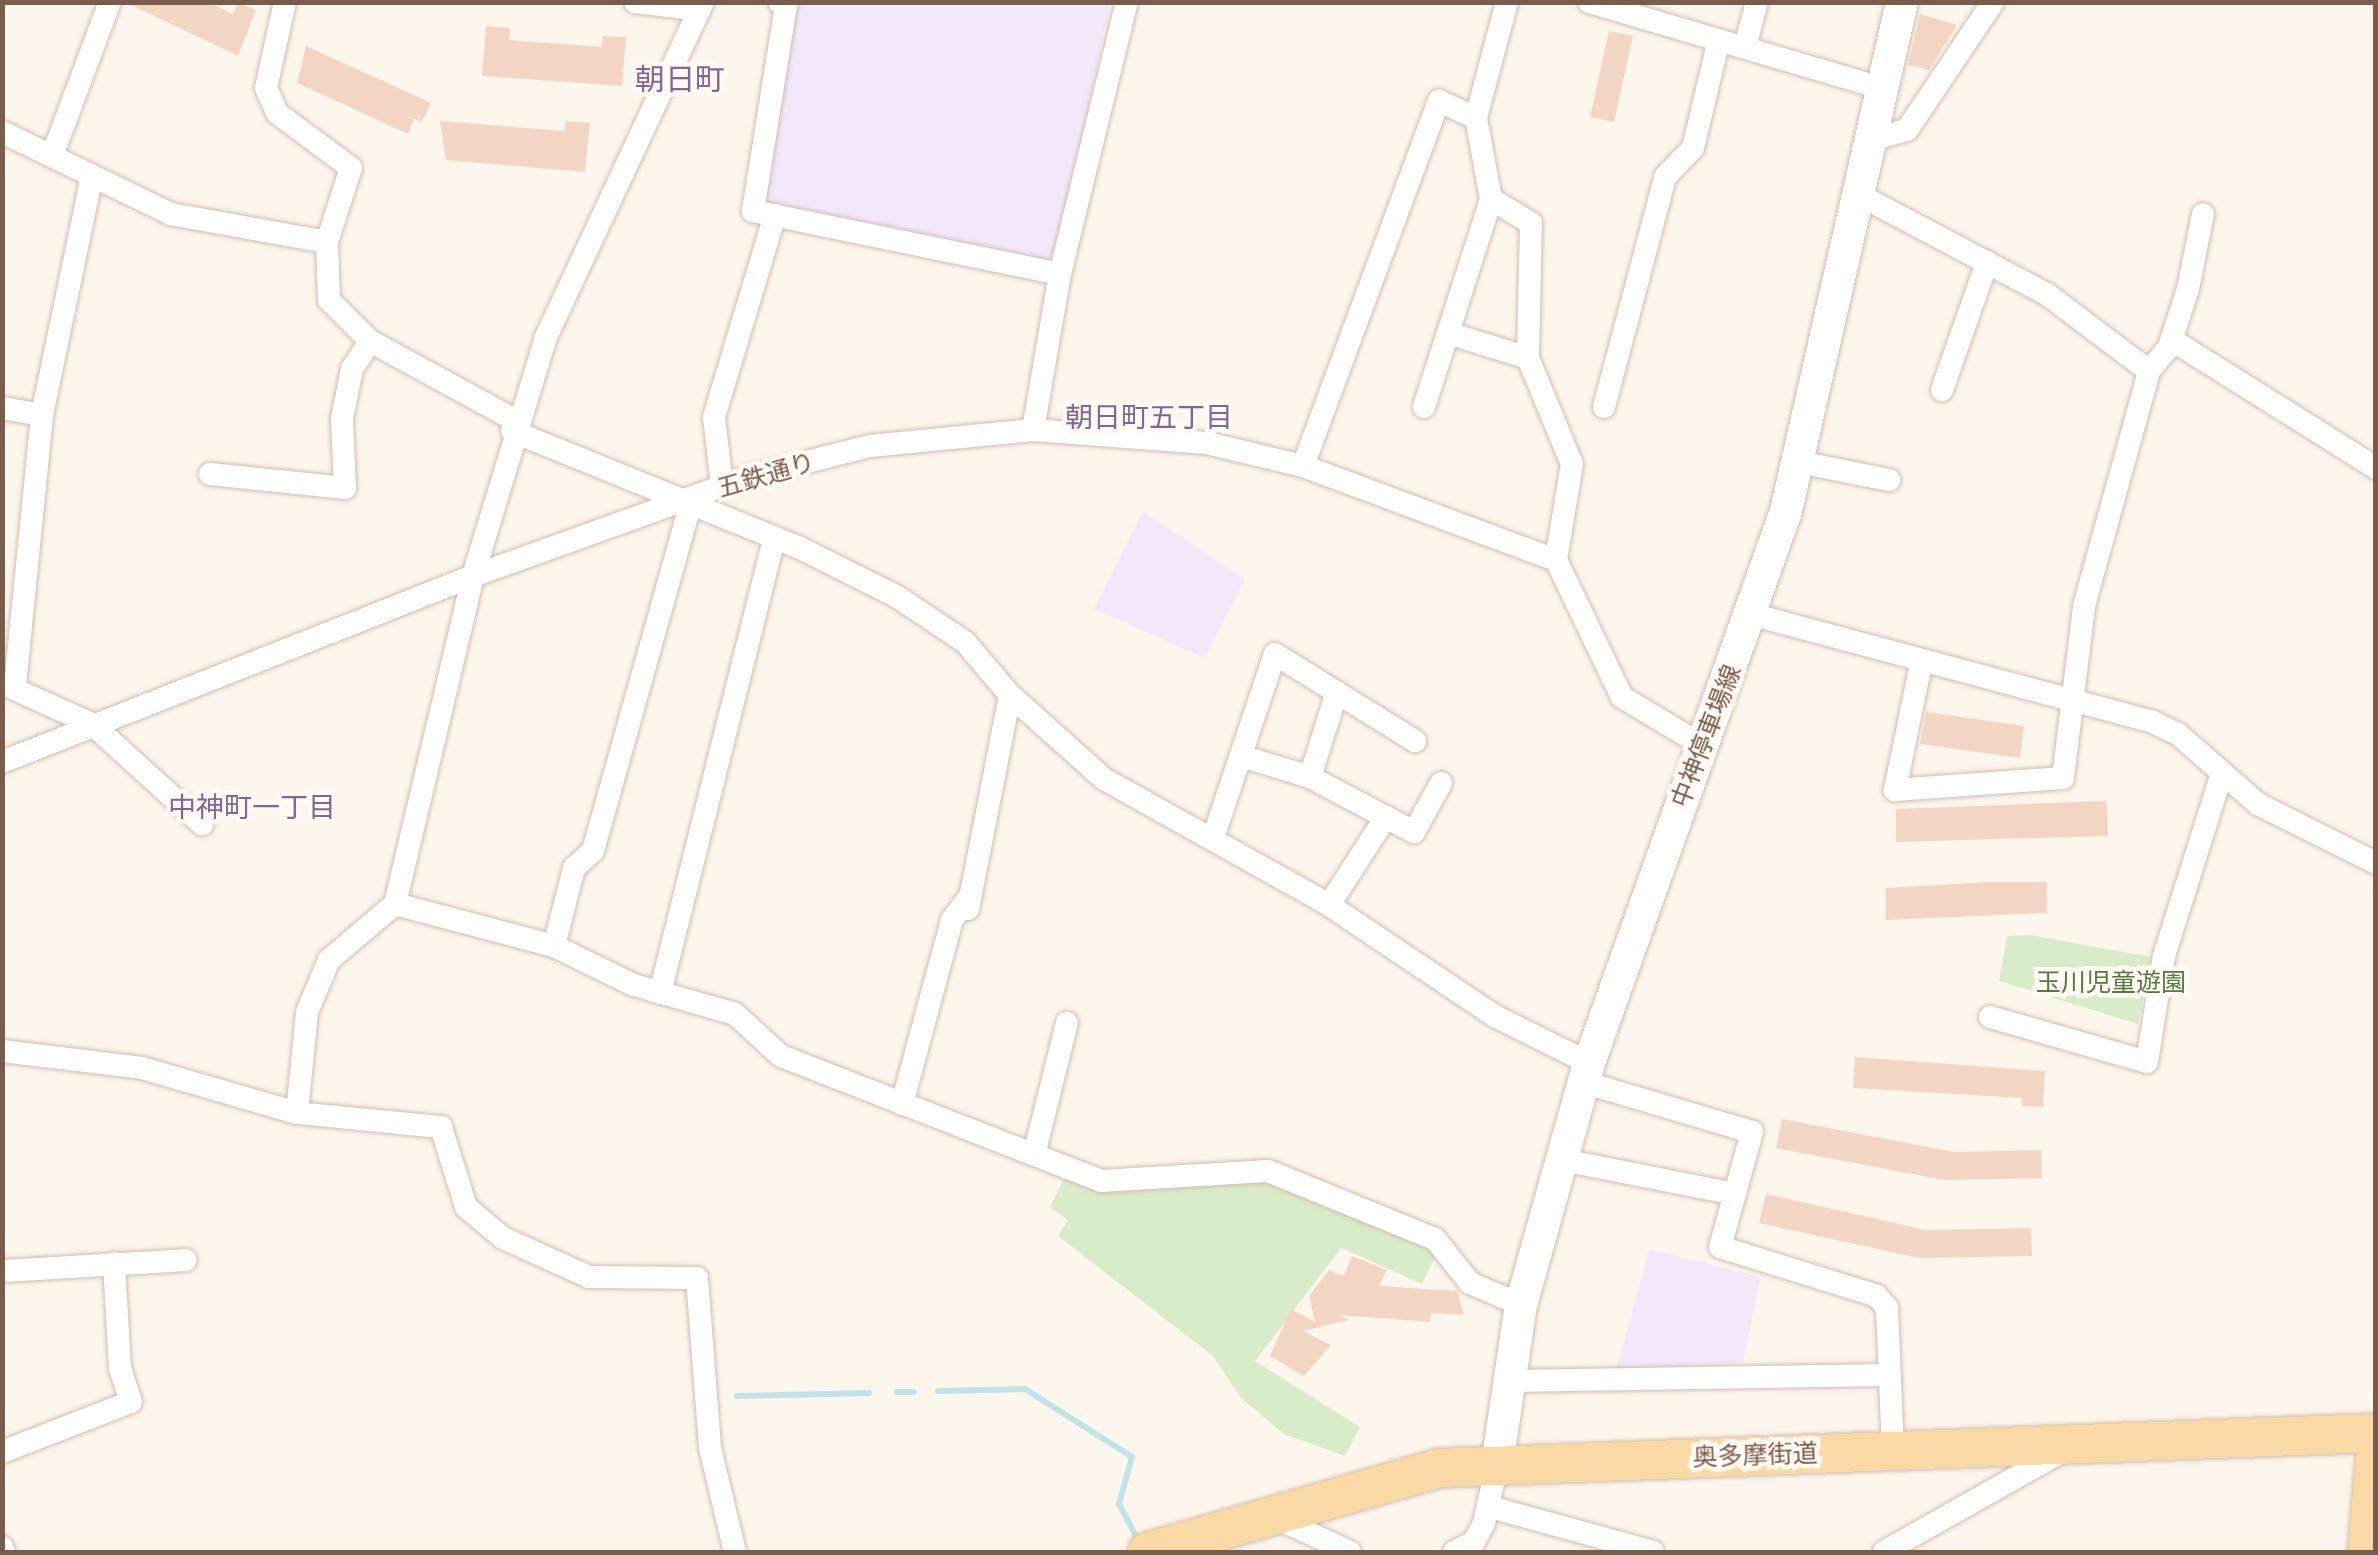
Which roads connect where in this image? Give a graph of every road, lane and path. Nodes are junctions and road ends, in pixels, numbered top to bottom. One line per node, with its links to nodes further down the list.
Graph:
1 (110, 2): 18 (street)
2 (285, 2): 24 (street)
3 (635, 2): 11 (street)
4 (779, 2): 23 (street)
5 (1127, 2): 26 (street)
6 (1507, 2): 15 (street)
7 (1588, 2): 12 (street)
8 (1757, 2): 13 (street)
9 (1902, 2): 14 (main road, 中神停車場線)
10 (1993, 2): 17 (street)
11 (701, 6): 37 (street)
12 (1719, 40): 13 (street); 34 (street)
13 (1745, 47): 14 (street)
14 (1885, 89): 17 (main road, 中神停車場線)
15 (1476, 118): 21 (street); 40 (street)
16 (2, 132): 18 (street)
17 (1875, 139): 20 (main road, 中神停車場線)
18 (52, 156): 19 (street)
19 (92, 176): 24 (street); 36 (street)
20 (1863, 197): 25 (street); 39 (main road, 中神停車場線)
21 (1491, 199): 27 (street); 30 (street)
22 (2203, 214): 28 (street)
23 (775, 215): 26 (street); 44 (street)
24 (326, 242): 29 (street)
25 (1987, 262): 31 (street); 32 (street)
26 (1060, 274): 38 (street)
27 (1448, 333): 30 (street); 33 (street)
28 (2172, 340): 31 (street); 41 (street)
29 (370, 341): 37 (street); 42 (street)
30 (1528, 358): 47 (street)
31 (2148, 372): 54 (street)
32 (1942, 390)
33 (1424, 407)
34 (1604, 407)
35 (2, 408): 36 (street)
36 (42, 415): 51 (street)
37 (514, 426): 45 (street); 48 (street)
38 (1033, 430): 40 (street, 五鉄通り); 44 (street, 五鉄通り)
39 (1799, 462): 43 (street); 49 (main road, 中神停車場線)
40 (1302, 466): 47 (street, 五鉄通り)
41 (2376, 468)
42 (210, 474)
43 (1889, 480)
44 (722, 486): 45 (street, 五鉄通り)
45 (685, 503): 46 (street); 48 (street, 五鉄通り); 69 (street)
46 (774, 538): 53 (street); 70 (street)
47 (1556, 560): 57 (street)
48 (473, 576): 55 (street, 五鉄通り); 67 (street)
49 (1754, 615): 50 (street); 57 (main road, 中神停車場線)
50 (1921, 664): 54 (street); 54 (street)
51 (9, 685): 55 (street)
52 (1337, 692): 56 (street); 58 (street); 61 (street)
53 (1010, 695): 65 (street); 75 (street)
54 (2071, 702): 60 (street)
55 (92, 724): 59 (street, 五鉄通り); 64 (street)
56 (1415, 741)
57 (1702, 746): 74 (main road, 中神停車場線)
58 (1241, 756): 61 (street); 65 (street)
59 (2, 762)
60 (2222, 773): 66 (street); 71 (street)
61 (1310, 777): 63 (street)
62 (1452, 812): 63 (street)
63 (1386, 817): 68 (street)
64 (202, 824)
65 (1213, 838): 68 (street)
66 (2376, 862)
67 (395, 904): 69 (street); 76 (street)
68 (1329, 905): 74 (street)
69 (554, 946): 70 (street)
70 (660, 993): 75 (street)
71 (1990, 1017)
72 (1067, 1023): 77 (street)
73 (2, 1052): 76 (street)
74 (1586, 1072): 78 (main road, 中神停車場線); 79 (street)
75 (902, 1104): 77 (street)
76 (297, 1114): 95 (street)
77 (1034, 1155): 83 (street)
78 (1562, 1160): 79 (street); 83 (main road, 中神停車場線)
79 (1735, 1194): 84 (street)
80 (186, 1260): 81 (street)
81 (114, 1263): 82 (street); 90 (street)
82 (2, 1271)
83 (1521, 1306): 85 (main road, 中神停車場線)
84 (1890, 1375): 85 (street); 89 (street)
85 (1506, 1381): 91 (main road, 中神停車場線)
86 (2376, 1433): 87 (main road, 奥多摩街道)
87 (2077, 1443): 89 (main road, 奥多摩街道); 100 (street)
88 (2376, 1448): 94 (main road)
89 (1893, 1450): 91 (main road, 奥多摩街道)
90 (2, 1452)
91 (1496, 1464): 92 (street); 93 (main road, 奥多摩街道)
92 (1490, 1507): 98 (street); 99 (street)
93 (1269, 1514): 96 (main road, 奥多摩街道); 97 (street)
94 (2371, 1543)
95 (735, 1552)
96 (1146, 1552)
97 (1350, 1552)
98 (1454, 1552)
99 (1653, 1552)
100 (1884, 1552)

